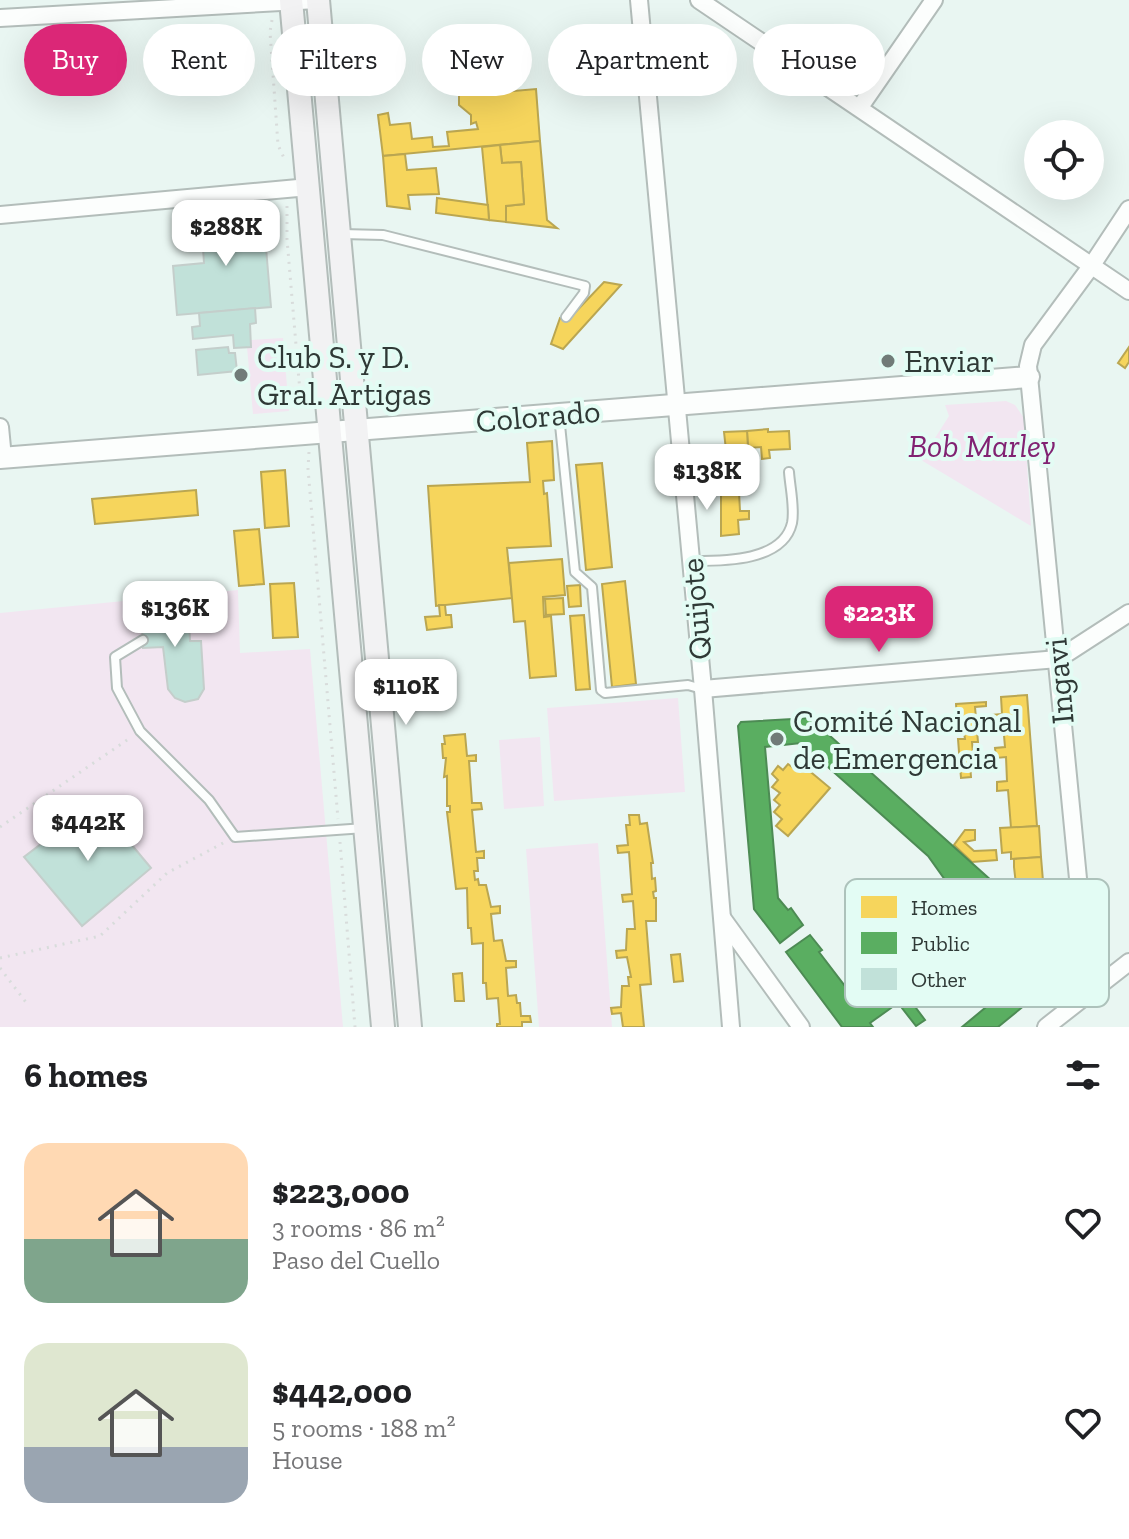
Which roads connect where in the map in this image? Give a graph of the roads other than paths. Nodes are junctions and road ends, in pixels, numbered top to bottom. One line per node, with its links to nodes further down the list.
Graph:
1 (318, 0): 5 (street); 11 (main road)
2 (639, 0): 16 (street, Quijote)
3 (699, 0): 7 (street)
4 (934, 0): 7 (street)
5 (285, 1): 6 (street); 8 (main road)
6 (0, 18)
7 (860, 107): 12 (street)
8 (298, 188): 10 (street); 20 (main road)
9 (1129, 209): 12 (street, Ingavi)
10 (0, 215)
11 (341, 234): 14 (lane); 19 (main road)
12 (1092, 265): 13 (street); 15 (street, Ingavi)
13 (1129, 291)
14 (566, 317)
15 (1029, 377): 16 (street, Colorado); 26 (street, Ingavi)
16 (678, 405): 17 (street, Colorado); 23 (street, Quijote)
17 (559, 415): 19 (street, Colorado); 27 (lane)
18 (0, 427): 21 (street)
19 (356, 430): 20 (street, Colorado); 35 (main road)
20 (320, 433): 21 (street, Colorado); 28 (main road)
21 (2, 458)
22 (789, 472): 23 (lane)
23 (692, 561): 27 (street, Quijote)
24 (1129, 613): 26 (street)
25 (143, 640): 28 (lane)
26 (1058, 659): 27 (street); 29 (street, Ingavi)
27 (703, 689): 30 (street, Quijote)
28 (366, 828): 34 (main road)
29 (1078, 879)
30 (722, 918): 36 (street, Quijote); 37 (street)
31 (1129, 962): 32 (street)
32 (1109, 977)
33 (1071, 1007): 38 (street)
34 (383, 1027)
35 (410, 1027)
36 (731, 1027)
37 (801, 1027)
38 (1046, 1027)

